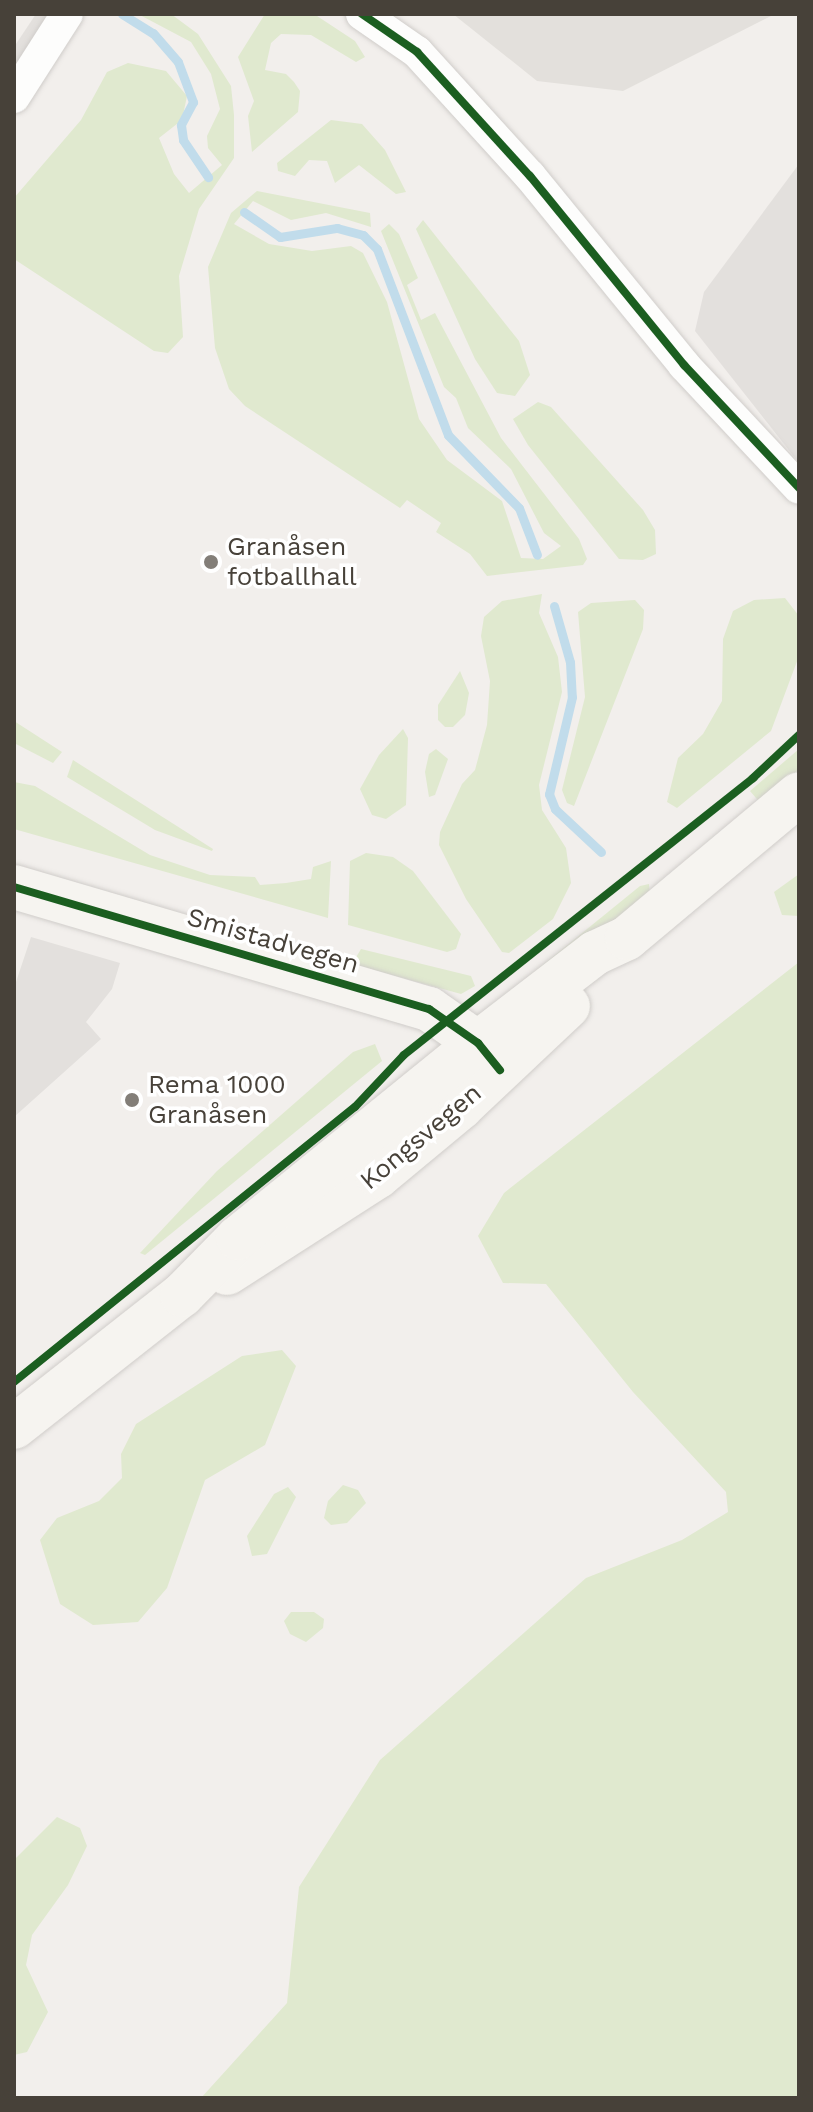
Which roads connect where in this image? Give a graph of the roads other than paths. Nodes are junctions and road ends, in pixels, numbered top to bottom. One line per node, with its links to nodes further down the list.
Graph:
1 (67, 14): 3 (street)
2 (362, 14): 4 (street)
3 (14, 97)
4 (799, 488)
5 (799, 794): 7 (main road, Kongsvegen)
6 (14, 887): 7 (main road, Smistadvegen)
7 (489, 1056): 8 (main road, Kongsvegen)
8 (14, 1427)

